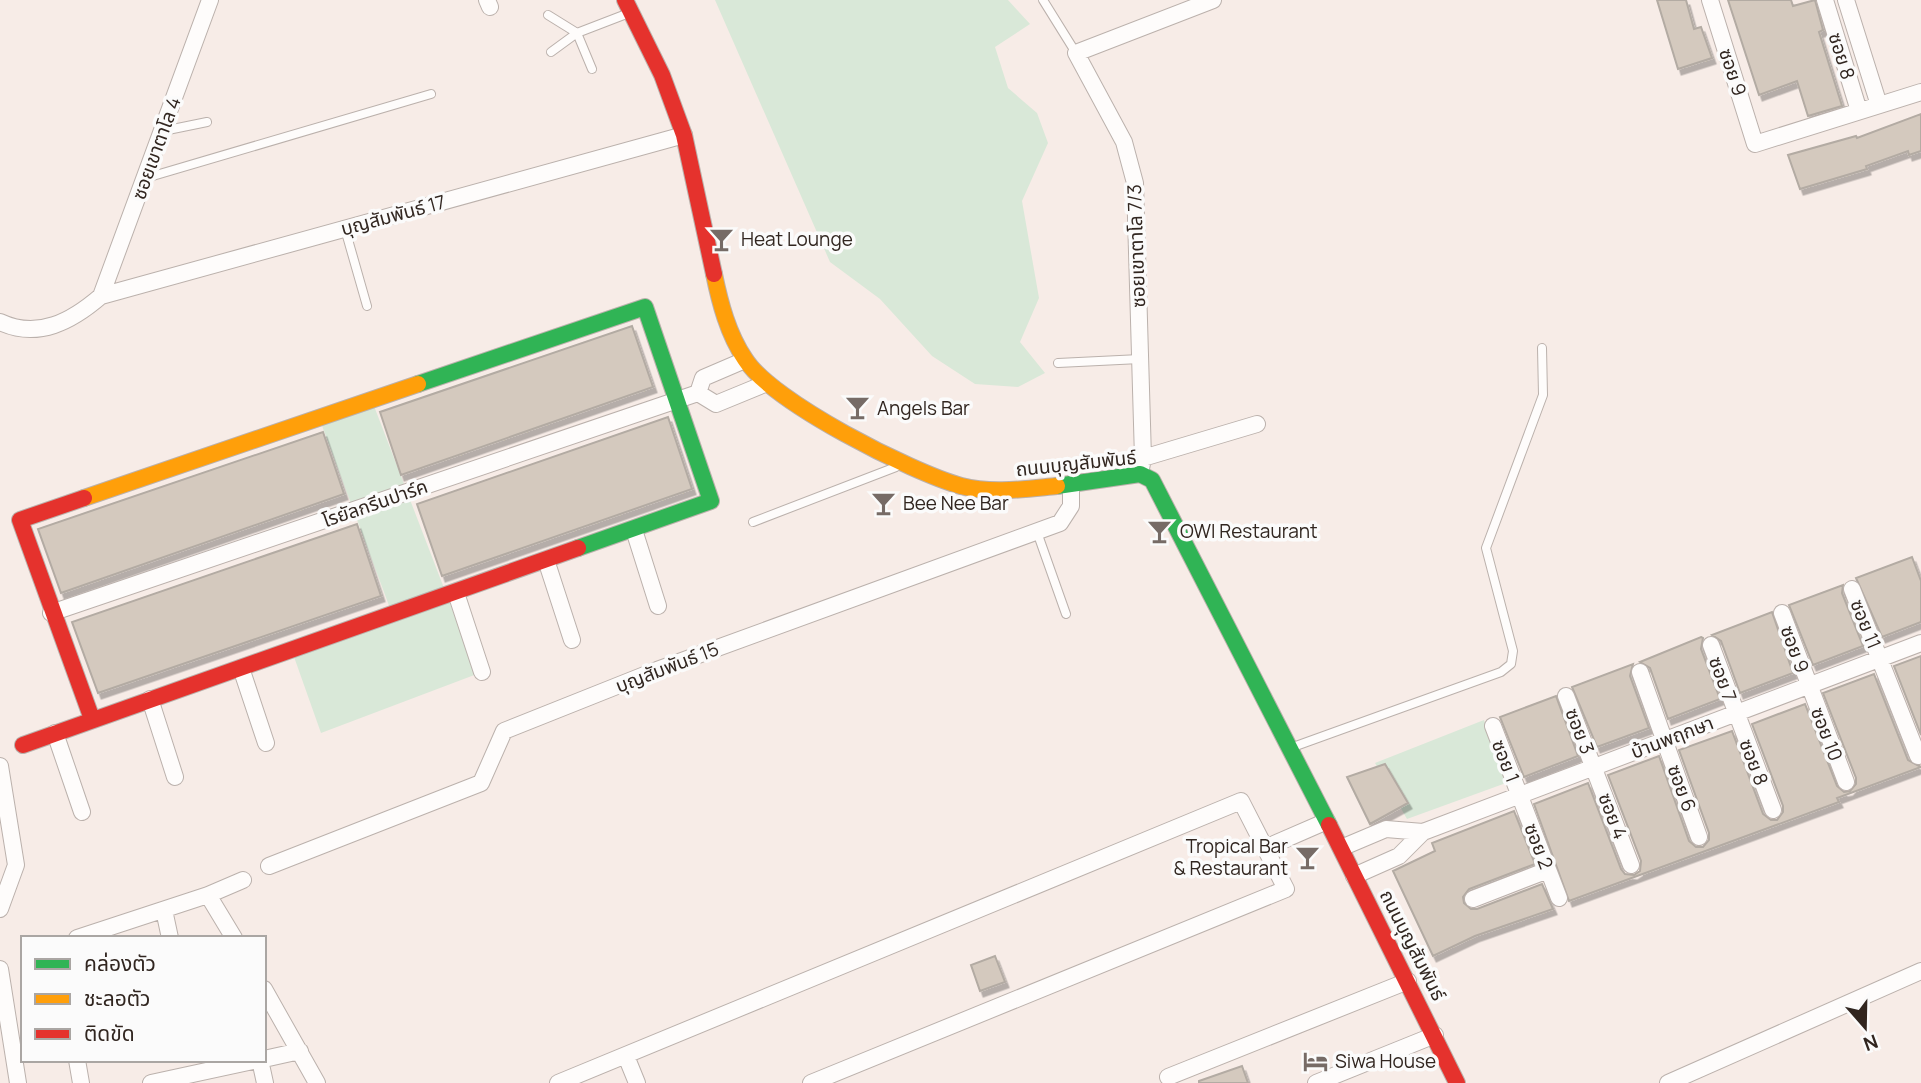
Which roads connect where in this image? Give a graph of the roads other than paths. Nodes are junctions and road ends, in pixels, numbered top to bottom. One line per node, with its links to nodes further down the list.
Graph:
1 (210, 0): 18 (street, ซอยเขาตาโล 4)
2 (1043, 0): 11 (lane, ซอยเขาตาโล 7/3)
3 (1213, 0): 11 (street)
4 (1710, 0): 16 (street, ซอย 9)
5 (1825, 0): 16 (street, ซอย 8)
6 (1846, 0): 15 (street, ซอย 8)
7 (628, 6): 9 (lane); 19 (street, ถนนบุญสัมพันธ์)
8 (548, 15): 9 (lane)
9 (577, 33): 10 (lane); 12 (lane)
10 (551, 51)
11 (1076, 53): 26 (street, ซอยเขาตาโล 7/3)
12 (592, 69)
13 (1921, 92): 15 (street)
14 (431, 94): 20 (lane)
15 (1879, 105): 16 (street)
16 (1859, 111)
17 (207, 122): 18 (lane)
18 (163, 131): 20 (street, ซอยเขาตาโล 4)
19 (684, 135): 21 (street, บุญสัมพันธ์ 17); 27 (street, ถนนบุญสัมพันธ์)
20 (146, 178): 22 (street, ซอยเขาตาโล 4)
21 (345, 229): 22 (street, บุญสัมพันธ์ 17); 23 (lane)
22 (102, 296): 24 (street)
23 (366, 306)
24 (0, 322)
25 (1542, 348): 63 (lane)
26 (1140, 359): 28 (lane); 34 (street, ซอยเขาตาโล 7/3)
27 (745, 360): 29 (street, ถนนบุญสัมพันธ์); 30 (street, โรยัลกรีนปาร์ค)
28 (1058, 362)
29 (767, 383): 30 (street); 33 (street, ถนนบุญสัมพันธ์)
30 (698, 393): 31 (street, โรยัลกรีนปาร์ค)
31 (676, 402): 37 (street); 43 (street, โรยัลกรีนปาร์ค); 43 (street)
32 (1258, 425): 34 (street)
33 (902, 464): 35 (street, ถนนบุญสัมพันธ์); 36 (lane)
34 (1142, 466): 35 (street, ถนนบุญสัมพันธ์); 63 (street, ถนนบุญสัมพันธ์)
35 (1071, 485): 38 (street, บุญสัมพันธ์ 15)
36 (753, 522)
37 (634, 530): 39 (street); 42 (street)
38 (1037, 532): 44 (lane); 78 (street, บุญสัมพันธ์ 15)
39 (546, 560): 41 (street); 46 (street)
40 (1852, 589): 49 (street, ซอย 11)
41 (456, 593): 50 (street); 51 (street)
42 (657, 606)
43 (51, 613): 57 (street)
44 (1066, 614)
45 (1782, 614): 53 (street, ซอย 9)
46 (572, 640)
47 (1921, 643): 49 (street, บ้านพฤกษา)
48 (1711, 645): 56 (street, ซอย 7)
49 (1880, 658): 53 (street, บ้านพฤกษา); 64 (street, ซอย 11)
50 (241, 668): 55 (street); 61 (street)
51 (482, 672)
52 (1640, 672): 60 (street, ซอย 6)
53 (1809, 685): 56 (street, บ้านพฤกษา); 68 (street, ซอย 10)
54 (1566, 696): 66 (street, ซอย 3)
55 (150, 699): 57 (street); 67 (street)
56 (1735, 713): 60 (street, บ้านพฤกษา); 70 (street, ซอย 8)
57 (92, 719): 59 (street)
58 (1493, 726): 69 (street, ซอย 1)
59 (55, 733): 62 (street); 71 (street)
60 (1664, 740): 66 (street, บ้านพฤกษา); 74 (street, ซอย 6)
61 (266, 743)
62 (23, 744)
63 (1290, 748): 72 (street, ถนนบุญสัมพันธ์)
64 (1918, 756)
65 (0, 766): 85 (street)
66 (1594, 767): 69 (street, บ้านพฤกษา); 77 (street, ซอย 4)
67 (175, 777)
68 (1846, 782)
69 (1519, 795): 73 (street, บ้านพฤกษา); 79 (street, ซอย 2)
70 (1773, 810)
71 (82, 812)
72 (1327, 821): 75 (street); 76 (street, ถนนบุญสัมพันธ์)
73 (1423, 832): 76 (street, บ้านพฤกษา); 80 (street, บ้านพฤกษา)
74 (1699, 836)
75 (1265, 848): 96 (street); 111 (street)
76 (1341, 848): 80 (street, ถนนบุญสัมพันธ์)
77 (1631, 865)
78 (269, 866)
79 (1548, 870): 83 (street, ซอย 2); 84 (street)
80 (1354, 876): 92 (street, ถนนบุญสัมพันธ์)
81 (243, 880): 82 (street)
82 (208, 895): 86 (street); 89 (street)
83 (1559, 898)
84 (1473, 899)
85 (0, 909)
86 (164, 910): 87 (street); 88 (street)
87 (84, 936)
88 (170, 936)
89 (233, 936)
90 (0, 969): 104 (street)
91 (1921, 971): 114 (street)
92 (1408, 981): 94 (street, ถนนบุญสัมพันธ์); 103 (street)
93 (266, 992): 95 (street)
94 (1435, 1035): 112 (street); 113 (street, ถนนบุญสัมพันธ์)
95 (300, 1051): 97 (street); 108 (street)
96 (626, 1056): 102 (street); 110 (street)
97 (266, 1059)
98 (77, 1062): 105 (street)
99 (240, 1062): 101 (street)
100 (261, 1062): 107 (street)
101 (199, 1066): 106 (street)
102 (596, 1076): 109 (street)
103 (1168, 1077)
104 (18, 1083)
105 (81, 1083)
106 (151, 1083)
107 (265, 1083)
108 (317, 1083)
109 (558, 1083)
110 (637, 1083)
111 (811, 1083)
112 (1316, 1083)
113 (1457, 1083)
114 (1668, 1083)

